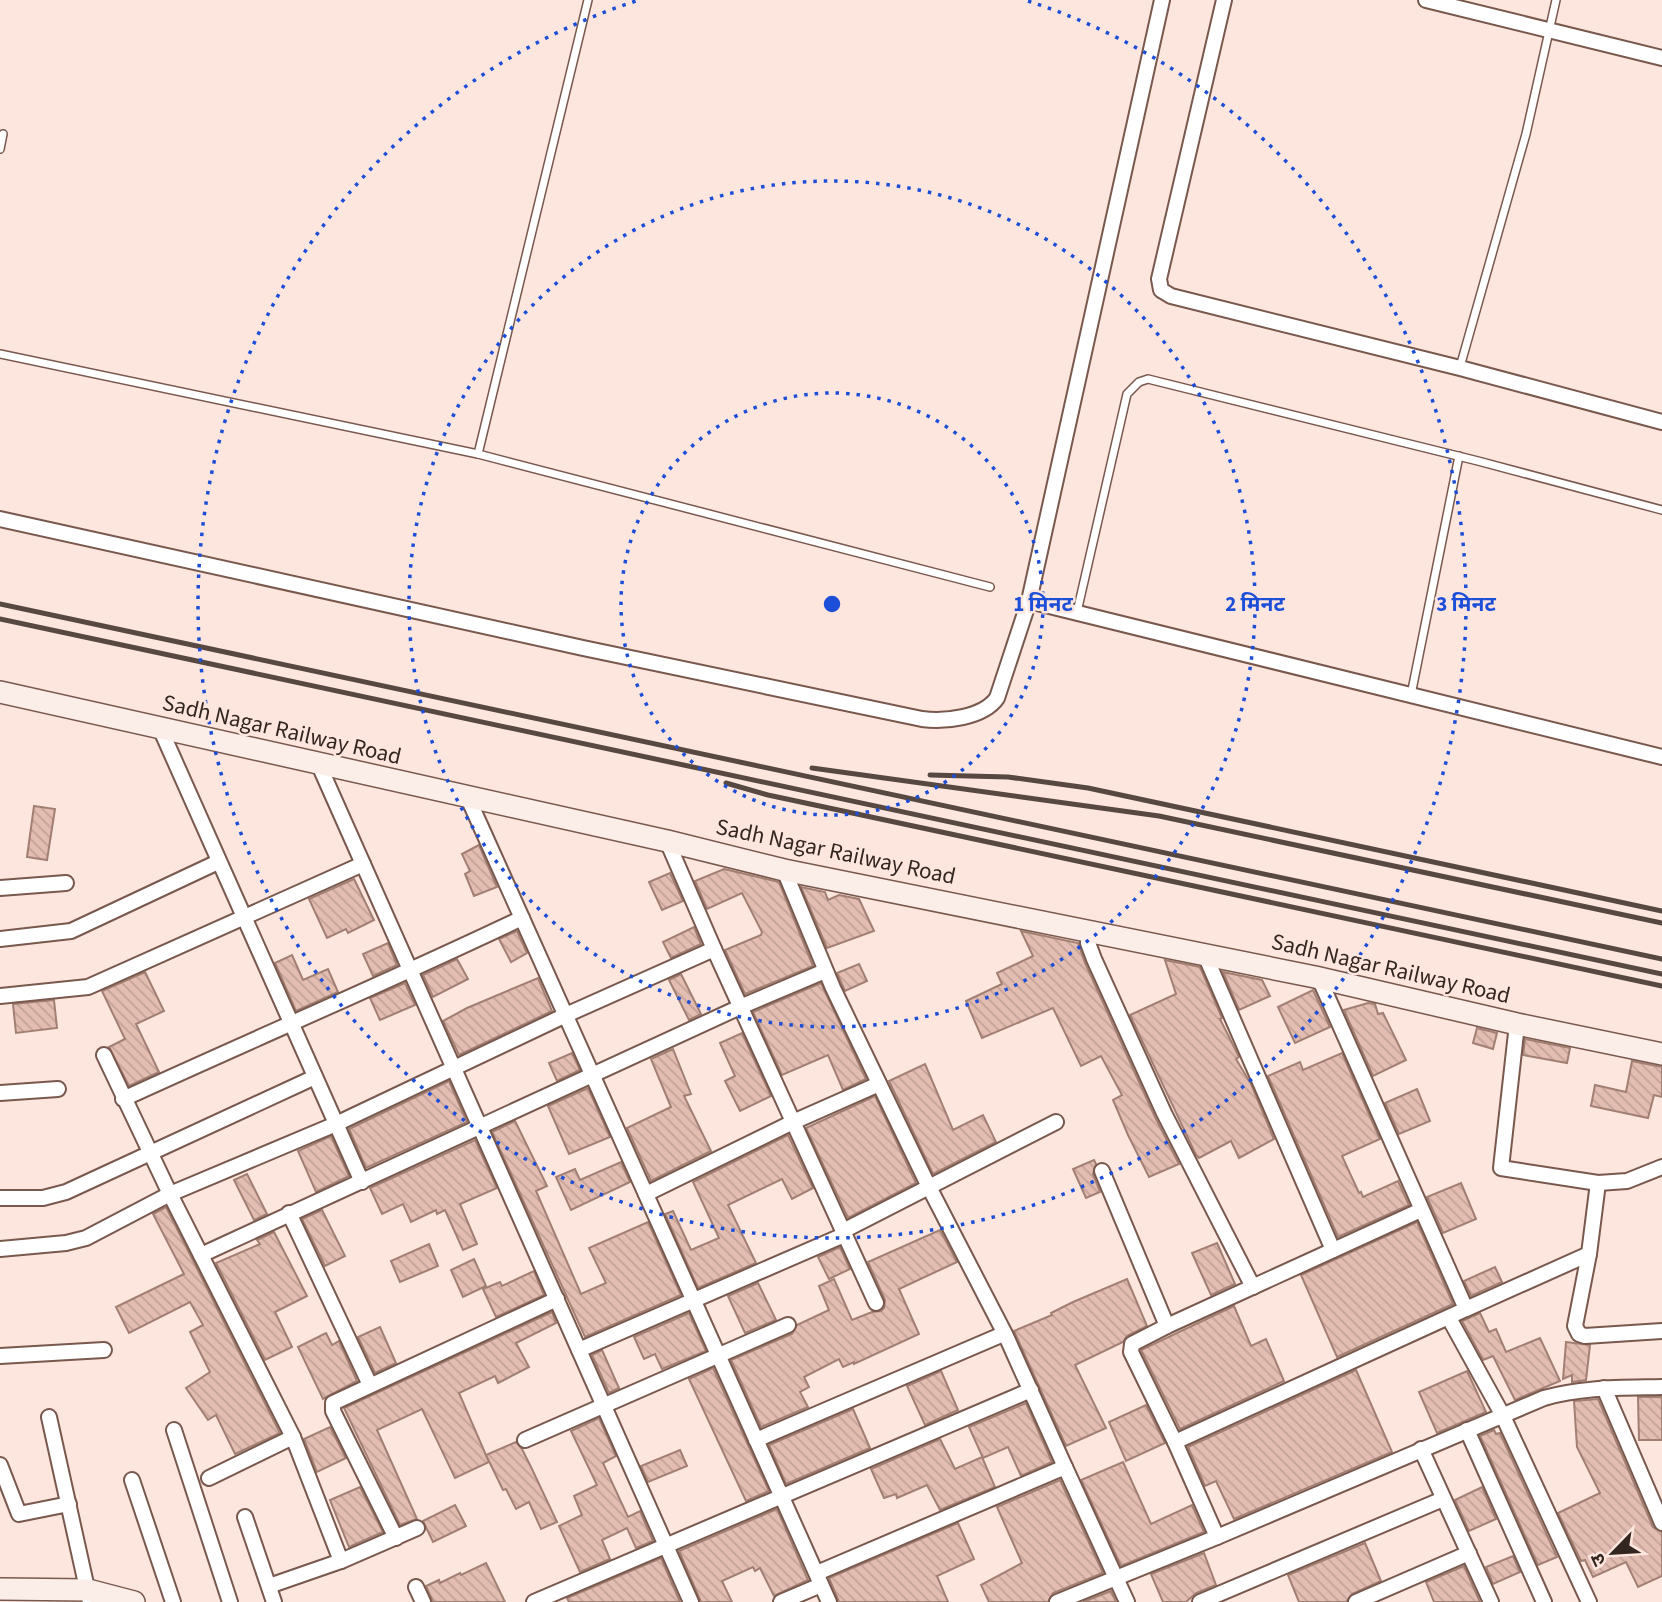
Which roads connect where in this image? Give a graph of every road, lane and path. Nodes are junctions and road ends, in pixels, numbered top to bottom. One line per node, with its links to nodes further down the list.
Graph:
1 (588, 0): 13 (lane)
2 (1161, 0): 18 (street)
3 (1224, 0): 11 (street)
4 (1426, 0): 6 (street)
5 (1556, 0): 6 (lane)
6 (1549, 29): 7 (street); 11 (lane)
7 (1662, 58)
8 (3, 134): 9 (lane)
9 (0, 149)
10 (0, 354): 13 (lane)
11 (1460, 368): 12 (street)
12 (1661, 419)
13 (478, 454): 17 (lane)
14 (1459, 456): 15 (lane); 19 (lane); 21 (lane)
15 (1662, 510)
16 (0, 519): 18 (street)
17 (989, 587)
18 (1029, 601): 19 (street)
19 (1077, 611): 21 (street)
20 (0, 692): 22 (street, Sadh Nagar Railway Road)
21 (1411, 696): 23 (street)
22 (160, 728): 24 (street, Sadh Nagar Railway Road); 27 (street)
23 (1662, 757)
24 (319, 765): 25 (street, Sadh Nagar Railway Road); 28 (street)
25 (468, 798): 26 (street, Sadh Nagar Railway Road); 33 (street)
26 (667, 841): 29 (street, Sadh Nagar Railway Road); 36 (street)
27 (218, 862): 32 (street); 35 (street)
28 (363, 864): 32 (street); 38 (street)
29 (784, 870): 34 (street, Sadh Nagar Railway Road); 39 (street)
30 (66, 883): 31 (street)
31 (0, 888)
32 (244, 917): 41 (street); 44 (street)
33 (522, 918): 38 (street); 43 (street)
34 (1088, 931): 37 (street, Sadh Nagar Railway Road); 75 (street)
35 (0, 939)
36 (713, 949): 42 (street); 43 (street)
37 (1205, 955): 40 (street, Sadh Nagar Railway Road); 72 (street)
38 (411, 971): 44 (street); 48 (street)
39 (825, 971): 42 (street); 51 (street)
40 (1319, 978): 45 (street, Sadh Nagar Railway Road); 68 (street)
41 (0, 996)
42 (740, 1007): 49 (street); 55 (street)
43 (566, 1015): 48 (street); 49 (street)
44 (290, 1023): 50 (street); 54 (street)
45 (1517, 1024): 46 (street, Sadh Nagar Railway Road); 63 (street)
46 (1662, 1054)
47 (104, 1055): 54 (street)
48 (454, 1068): 57 (street); 58 (street)
49 (593, 1076): 58 (street); 66 (street)
50 (315, 1077): 57 (street); 59 (street)
51 (879, 1084): 55 (street); 64 (street)
52 (58, 1089): 53 (street)
53 (0, 1093)
54 (123, 1098): 59 (street)
55 (793, 1122): 66 (street); 70 (street)
56 (1056, 1122): 64 (street)
57 (336, 1124): 62 (street); 65 (street)
58 (479, 1126): 62 (street); 76 (street)
59 (151, 1155): 65 (street); 67 (street)
60 (1662, 1167): 63 (street)
61 (1101, 1171): 82 (street)
62 (362, 1182): 69 (street)
63 (1598, 1183): 73 (street)
64 (929, 1187): 70 (street); 84 (street)
65 (170, 1194): 71 (street); 74 (street)
66 (646, 1194): 77 (street)
67 (0, 1198)
68 (1421, 1210): 72 (street); 79 (street)
69 (289, 1213): 74 (street); 89 (street)
70 (844, 1233): 77 (street); 78 (street)
71 (0, 1250)
72 (1333, 1250): 75 (street)
73 (1589, 1254): 79 (street); 83 (street)
74 (201, 1255): 98 (street)
75 (1253, 1287): 82 (street)
76 (556, 1299): 86 (street); 89 (street)
77 (693, 1299): 86 (street); 87 (street)
78 (876, 1303)
79 (1466, 1309): 80 (street)
80 (1449, 1318): 94 (street); 101 (street)
81 (788, 1325): 87 (street)
82 (1167, 1326): 101 (street)
83 (1662, 1331)
84 (1005, 1335): 92 (street); 100 (street)
85 (104, 1350): 88 (street)
86 (579, 1350): 93 (street)
87 (718, 1355): 93 (street); 100 (street)
88 (0, 1356)
89 (370, 1385): 114 (street)
90 (1662, 1387): 91 (street)
91 (1604, 1388): 94 (street); 111 (street)
92 (1031, 1390): 104 (street); 107 (street)
93 (605, 1407): 99 (street); 115 (street)
94 (1502, 1414): 97 (street); 139 (street)
95 (49, 1417): 109 (street)
96 (174, 1430): 126 (street)
97 (1467, 1430): 102 (street); 138 (street)
98 (293, 1437): 105 (street); 117 (street)
99 (525, 1440)
100 (756, 1440): 107 (street)
101 (1175, 1442): 113 (street)
102 (1421, 1449): 108 (street); 113 (street)
103 (0, 1465): 109 (street)
104 (1065, 1467): 118 (street); 119 (street)
105 (209, 1478)
106 (132, 1480): 125 (street)
107 (782, 1497): 115 (street); 119 (street)
108 (1443, 1499): 116 (street); 135 (street)
109 (69, 1504): 123 (street)
110 (245, 1517): 120 (street)
111 (1662, 1523)
112 (417, 1528): 114 (street)
113 (1217, 1537): 118 (street)
114 (396, 1538): 117 (street)
115 (666, 1545): 129 (street); 130 (street)
116 (1469, 1553): 136 (street); 137 (street)
117 (341, 1561): 120 (street)
118 (1115, 1577): 133 (street); 134 (street)
119 (819, 1579): 131 (street); 132 (street)
120 (269, 1586): 127 (street)
121 (416, 1587): 128 (street)
122 (0, 1589): 123 (street)
123 (89, 1596): 124 (street)
124 (134, 1602)
125 (173, 1602)
126 (230, 1602)
127 (274, 1602)
128 (423, 1602)
129 (534, 1602)
130 (691, 1602)
131 (781, 1602)
132 (829, 1602)
133 (1057, 1602)
134 (1127, 1602)
135 (1200, 1602)
136 (1356, 1602)
137 (1491, 1602)
138 (1544, 1602)
139 (1589, 1602)

